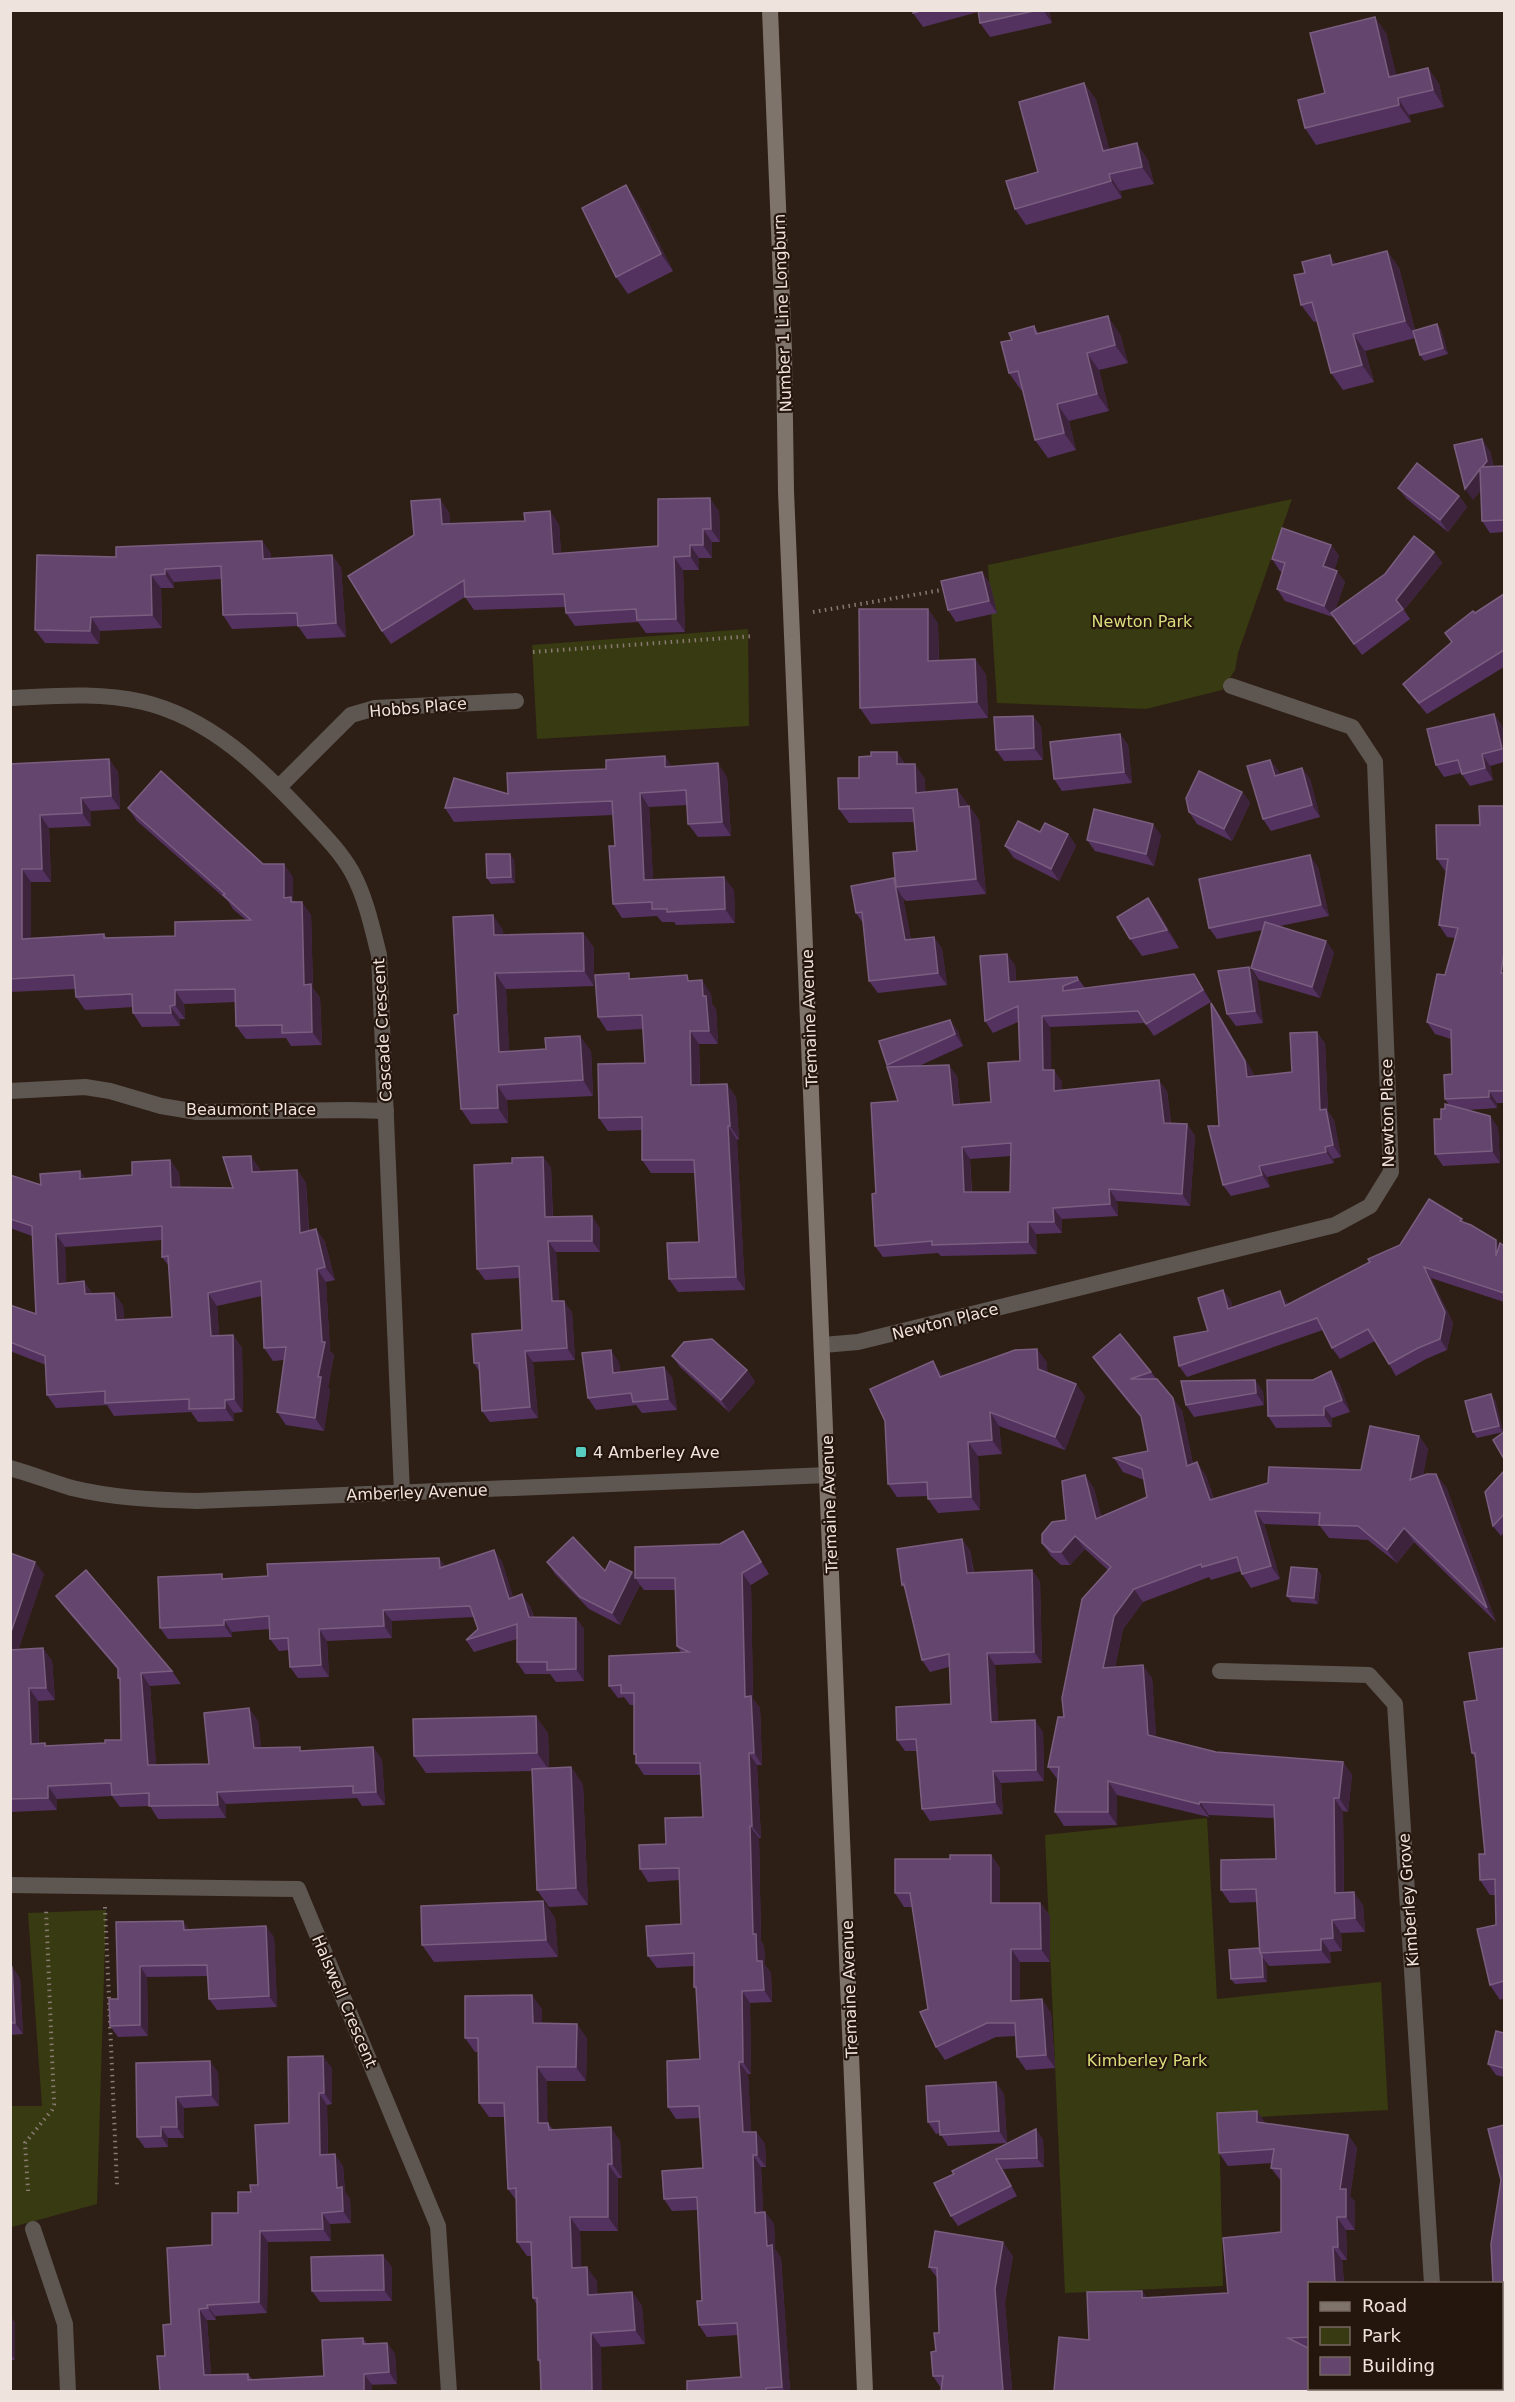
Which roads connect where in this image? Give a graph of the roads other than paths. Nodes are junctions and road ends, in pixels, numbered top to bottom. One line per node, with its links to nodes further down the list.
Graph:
1 (770, 10): 2 (main road, Number 1 Line Longburn)
2 (792, 616): 9 (main road, Tremaine Avenue)
3 (1231, 686): 9 (street, Newton Place)
4 (10, 698): 6 (street, Cascade Crescent)
5 (516, 701): 6 (street, Hobbs Place)
6 (279, 787): 8 (street, Cascade Crescent)
7 (10, 1091): 8 (street, Beaumont Place)
8 (386, 1111): 12 (street, Cascade Crescent)
9 (823, 1345): 11 (main road, Tremaine Avenue)
10 (10, 1468): 12 (street, Amberley Avenue)
11 (828, 1475): 12 (street, Amberley Avenue); 19 (main road, Tremaine Avenue)
12 (402, 1493)
13 (1220, 1671): 16 (street, Kimberley Grove)
14 (10, 1885): 18 (street, Halswell Crescent)
15 (33, 2229): 17 (street)
16 (1432, 2282)
17 (68, 2391)
18 (449, 2391)
19 (865, 2391)

